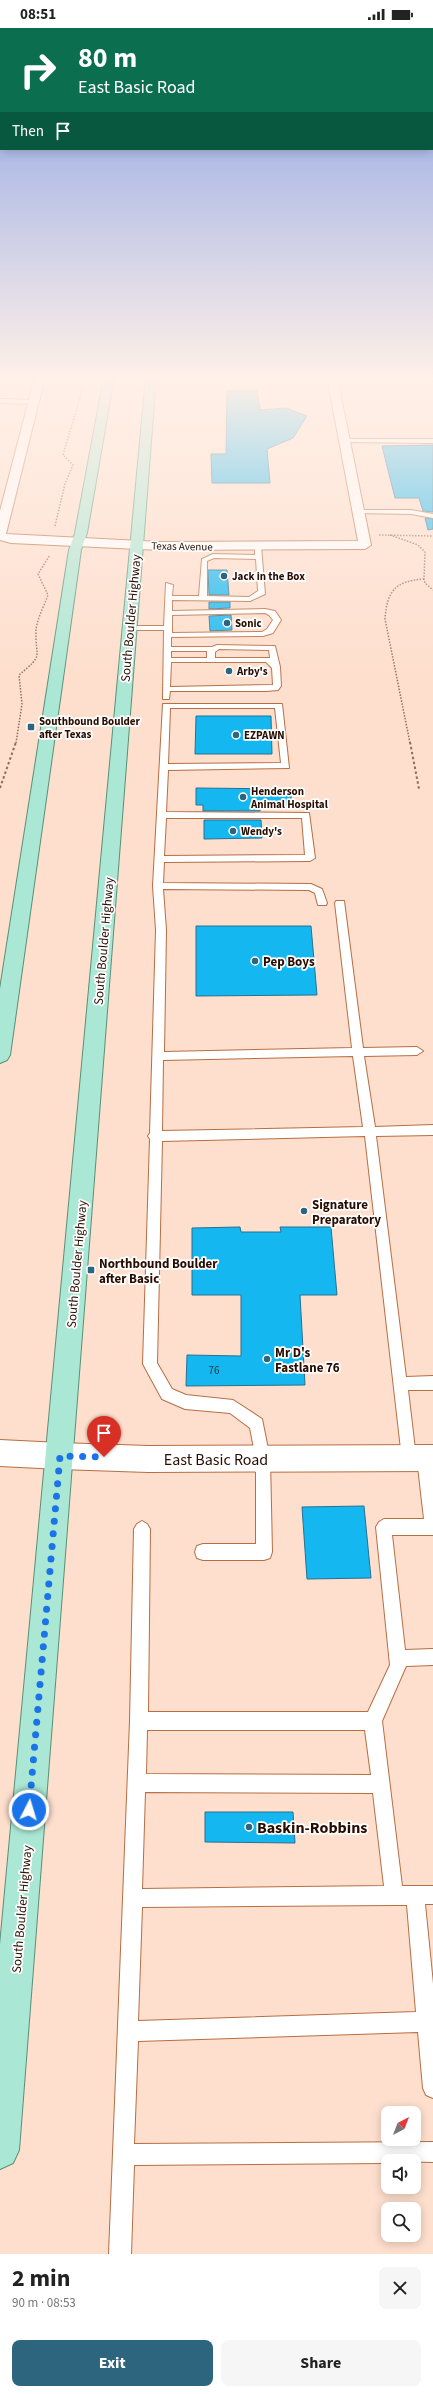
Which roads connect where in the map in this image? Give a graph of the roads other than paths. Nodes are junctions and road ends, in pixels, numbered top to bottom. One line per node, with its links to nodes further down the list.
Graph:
1 (14, 481): 7 (street)
2 (90, 481): 8 (main road)
3 (141, 481): 9 (main road, South Boulder Highway)
4 (352, 481): 5 (street)
5 (358, 512): 6 (lane); 10 (street)
6 (433, 516)
7 (0, 536): 8 (street, Texas Avenue)
8 (79, 538): 9 (street, Texas Avenue); 33 (main road)
9 (136, 539): 10 (street, Texas Avenue); 11 (street, Texas Avenue); 16 (main road, South Boulder Highway)
10 (364, 540): 11 (street, Texas Avenue)
11 (258, 552): 14 (lane); 14 (lane)
12 (169, 585): 13 (lane)
13 (168, 598): 14 (lane); 15 (lane)
14 (203, 598)
15 (168, 613): 17 (lane); 17 (lane)
16 (129, 628): 17 (lane); 41 (main road, South Boulder Highway)
17 (167, 632): 18 (lane)
18 (167, 649): 19 (lane); 20 (lane)
19 (214, 649): 21 (lane); 22 (lane)
20 (167, 660): 21 (lane); 23 (lane)
21 (211, 660): 22 (lane)
22 (275, 664): 23 (lane)
23 (166, 689): 24 (lane)
24 (166, 706): 25 (lane); 25 (lane)
25 (164, 767): 26 (lane)
26 (162, 815): 27 (lane); 27 (lane)
27 (160, 859): 28 (lane)
28 (158, 886): 30 (lane); 34 (lane)
29 (340, 903): 32 (lane)
30 (322, 904)
31 (417, 1051): 32 (lane)
32 (358, 1052): 34 (lane); 36 (lane)
33 (0, 1055)
34 (158, 1056): 37 (lane)
35 (433, 1130): 36 (lane)
36 (370, 1132): 37 (lane); 39 (lane)
37 (154, 1136): 43 (lane)
38 (433, 1383): 39 (lane)
39 (400, 1384): 42 (lane)
40 (0, 1453): 41 (street, East Basic Road)
41 (60, 1456): 43 (street, East Basic Road); 59 (main road, South Boulder Highway)
42 (422, 1458): 43 (street, East Basic Road); 44 (lane)
43 (263, 1459): 46 (lane)
44 (433, 1527): 48 (lane)
45 (142, 1528): 49 (lane)
46 (203, 1552)
47 (433, 1657): 48 (lane)
48 (398, 1658): 50 (lane)
49 (139, 1721): 50 (lane); 51 (lane)
50 (372, 1721): 52 (lane)
51 (137, 1783): 52 (lane); 55 (lane)
52 (380, 1784): 54 (lane)
53 (424, 1895): 54 (lane); 56 (lane)
54 (394, 1896): 55 (lane)
55 (133, 1898): 57 (lane)
56 (427, 2022): 57 (lane); 58 (lane)
57 (128, 2031): 61 (lane)
58 (433, 2088)
59 (0, 2150)
60 (433, 2152): 61 (lane)
61 (124, 2155): 62 (lane)
62 (120, 2254)

